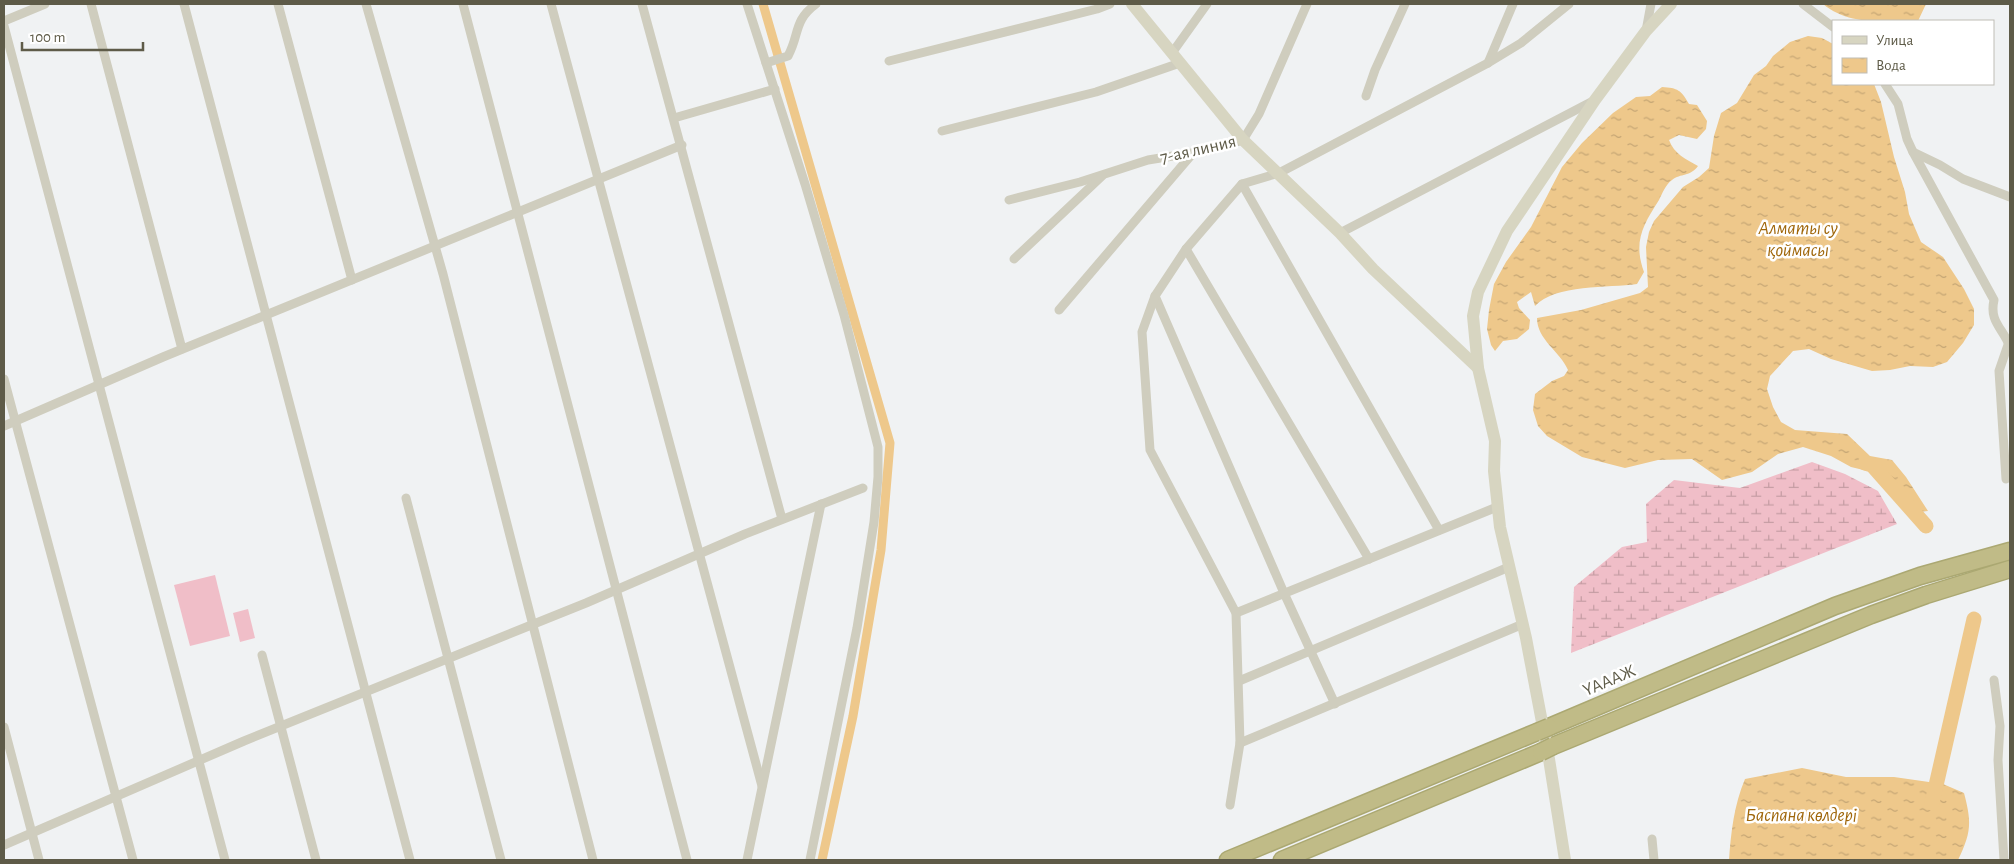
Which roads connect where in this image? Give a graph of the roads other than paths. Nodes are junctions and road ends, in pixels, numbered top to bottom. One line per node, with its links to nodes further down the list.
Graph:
1 (45, 4): 21 (street)
2 (91, 4): 55 (street)
3 (184, 4): 53 (street)
4 (278, 4): 50 (street)
5 (366, 4): 47 (street)
6 (463, 4): 45 (street)
7 (551, 4): 41 (street)
8 (642, 4): 33 (street)
9 (747, 4): 27 (street)
10 (816, 4): 27 (street)
11 (1110, 4): 26 (street)
12 (1132, 4): 25 (street)
13 (1207, 4): 25 (street)
14 (1307, 4): 35 (street, 7-ая линия)
15 (1405, 4): 31 (street)
16 (1513, 4): 28 (street)
17 (1569, 4): 28 (street)
18 (1651, 4): 24 (street)
19 (1672, 4): 24 (street)
20 (1802, 4): 23 (street)
21 (4, 21)
22 (4, 26): 58 (street)
23 (1832, 26)
24 (1646, 31): 32 (street)
25 (1176, 58): 34 (street); 35 (street)
26 (889, 61)
27 (770, 62): 30 (street)
28 (1488, 63): 40 (street)
29 (1887, 85): 37 (street)
30 (775, 89): 33 (street); 104 (street)
31 (1366, 96)
32 (1595, 100): 46 (street); 56 (street)
33 (674, 118): 36 (street)
34 (942, 131)
35 (1243, 140): 38 (street, 7-ая линия); 40 (street)
36 (682, 145): 41 (street); 66 (street)
37 (1913, 152): 43 (street); 54 (street)
38 (1193, 153): 39 (street, 7-ая линия); 52 (street)
39 (1104, 174): 44 (street, 7-ая линия); 49 (street)
40 (1279, 174): 42 (street); 46 (street)
41 (598, 179): 45 (street); 69 (street)
42 (1242, 184): 48 (street); 67 (street)
43 (2010, 198)
44 (1009, 200)
45 (517, 212): 47 (street); 73 (street)
46 (1340, 233): 56 (street)
47 (435, 246): 50 (street); 76 (street)
48 (1186, 248): 51 (street); 70 (street)
49 (1014, 259)
50 (352, 280): 53 (street)
51 (1155, 296): 74 (street); 75 (street)
52 (1059, 310)
53 (267, 315): 55 (street); 83 (street)
54 (2009, 345): 61 (street)
55 (182, 349): 58 (street)
56 (1478, 368): 65 (street)
57 (4, 379): 59 (street)
58 (99, 385): 59 (street); 88 (street)
59 (15, 421): 60 (street); 90 (street)
60 (4, 426)
61 (2006, 479)
62 (863, 488): 64 (street)
63 (406, 498): 80 (street)
64 (821, 504): 66 (street); 89 (street)
65 (1497, 507): 67 (street); 71 (street)
66 (782, 519): 69 (street)
67 (1439, 530): 70 (street)
68 (2008, 551): 105 (highway, ҮАААЖ)
69 (700, 554): 73 (street); 89 (street)
70 (1369, 559): 74 (street)
71 (1509, 566): 77 (street); 78 (street)
72 (2010, 569): 106 (highway)
73 (616, 590): 76 (street); 102 (street)
74 (1284, 594): 75 (street); 78 (street)
75 (1236, 613): 82 (street)
76 (534, 624): 80 (street); 101 (street)
77 (1523, 624): 84 (street); 107 (street)
78 (1311, 651): 82 (street); 84 (street)
79 (262, 655): 85 (street)
80 (449, 659): 83 (street); 100 (street)
81 (1994, 680): 109 (street)
82 (1239, 681): 87 (street)
83 (366, 692): 85 (street); 99 (street)
84 (1335, 704): 87 (street)
85 (281, 726): 88 (street); 98 (street)
86 (4, 727): 92 (street)
87 (1240, 743): 91 (street)
88 (199, 760): 90 (street); 97 (street)
89 (762, 786): 103 (street)
90 (116, 796): 92 (street); 96 (street)
91 (1230, 806)
92 (32, 833): 94 (street); 95 (street)
93 (1652, 839): 108 (street)
94 (4, 845)
95 (39, 860)
96 (133, 860)
97 (225, 860)
98 (316, 860)
99 (410, 860)
100 (501, 860)
101 (593, 860)
102 (687, 860)
103 (747, 860)
104 (810, 860)
105 (1228, 860)
106 (1282, 860)
107 (1565, 860)
108 (1654, 860)
109 (2004, 860)

